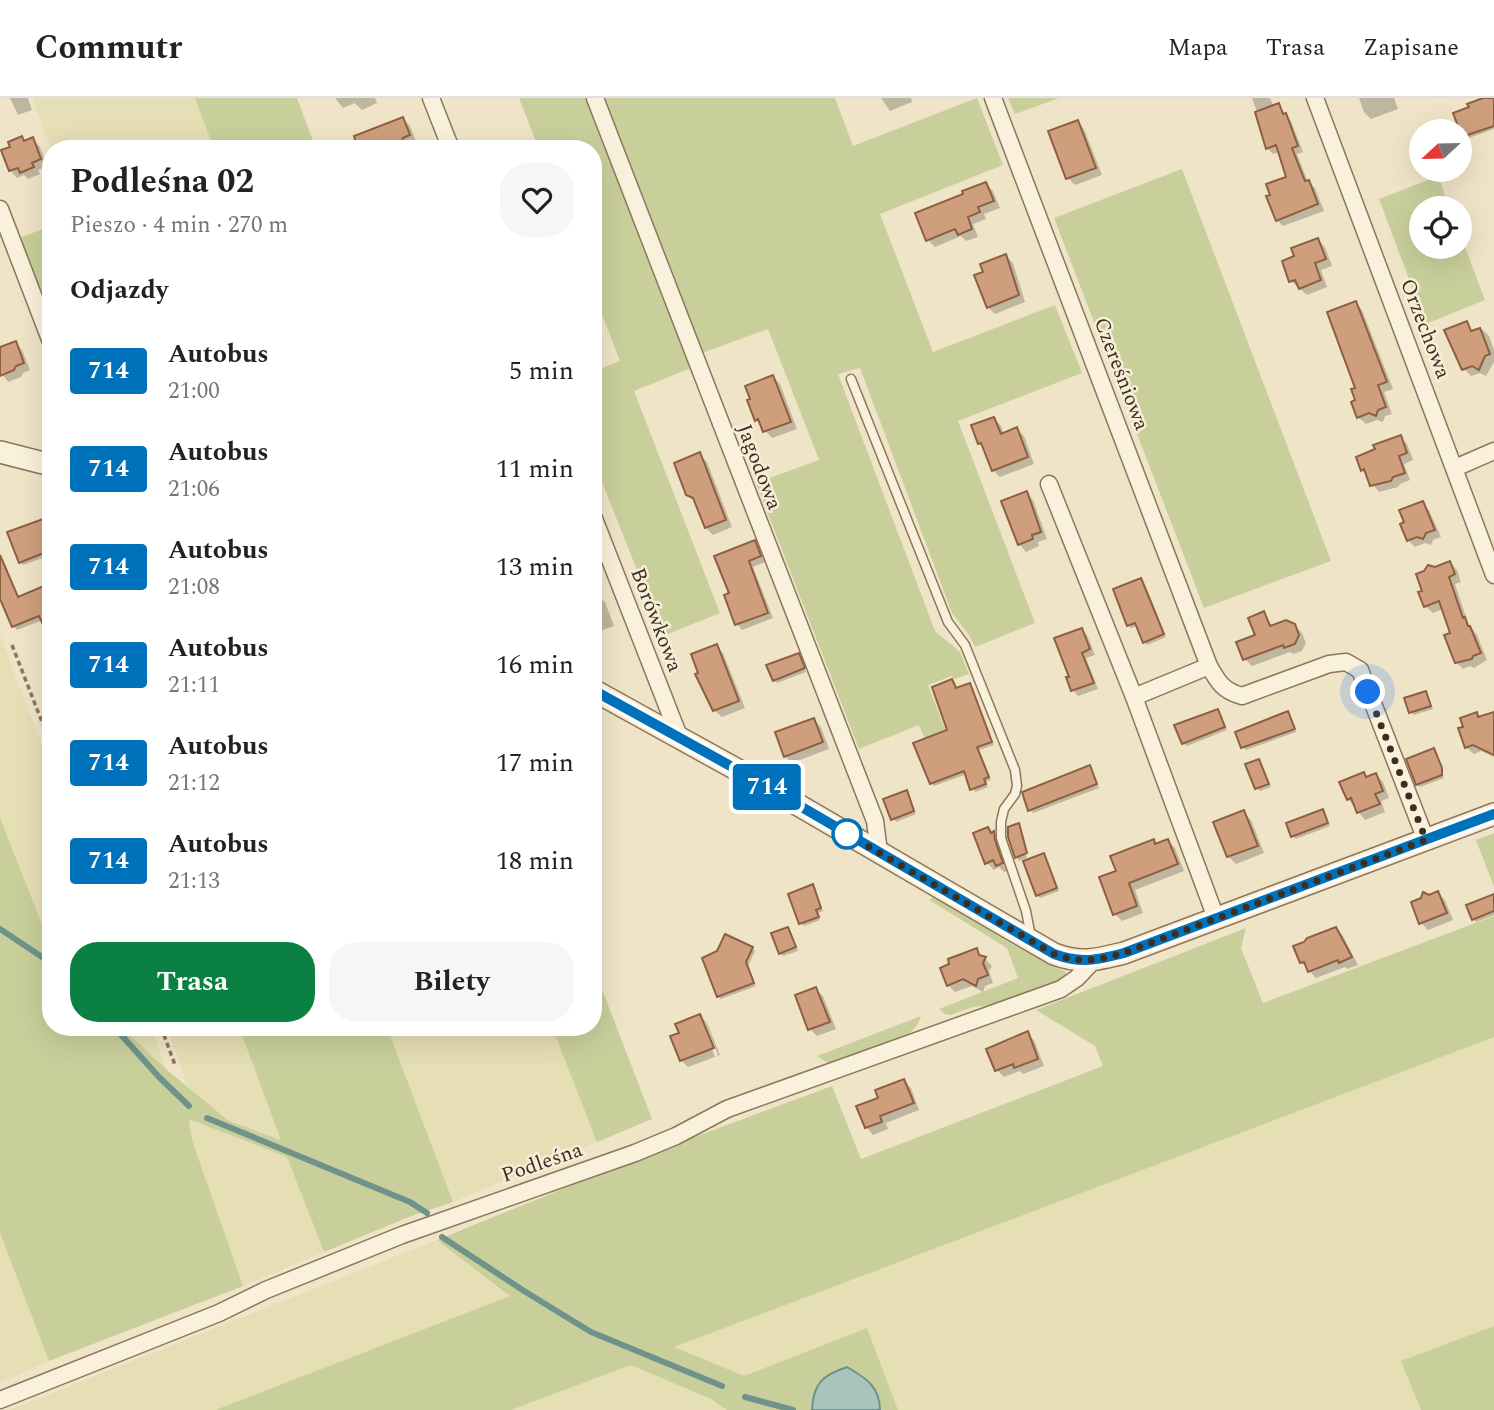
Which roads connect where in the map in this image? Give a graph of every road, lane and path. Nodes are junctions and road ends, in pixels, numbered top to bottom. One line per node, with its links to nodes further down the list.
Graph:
1 (431, 98): 5 (street)
2 (595, 98): 24 (street, Jagodowa)
3 (993, 98): 17 (street, Czereśniowa)
4 (1315, 98): 12 (street, Orzechowa)
5 (447, 140)
6 (0, 209): 7 (street)
7 (42, 319)
8 (851, 379): 26 (lane)
9 (1494, 451): 12 (street)
10 (0, 452): 11 (street)
11 (42, 464)
12 (1455, 468): 15 (street, Orzechowa)
13 (1049, 484): 19 (street)
14 (602, 539): 21 (street, Borówkowa)
15 (1494, 575)
16 (12, 645): 20 (path)
17 (1209, 666): 19 (street); 23 (street, Czereśniowa)
18 (602, 695): 21 (street)
19 (1135, 698): 25 (street)
20 (42, 722)
21 (680, 739): 24 (street)
22 (1494, 814): 23 (street)
23 (1426, 840): 25 (street)
24 (879, 852): 26 (street)
25 (1216, 918): 27 (street)
26 (1031, 940): 27 (street)
27 (1093, 961): 30 (street, Podleśna)
28 (164, 1036): 29 (path)
29 (175, 1065)
30 (0, 1400)

